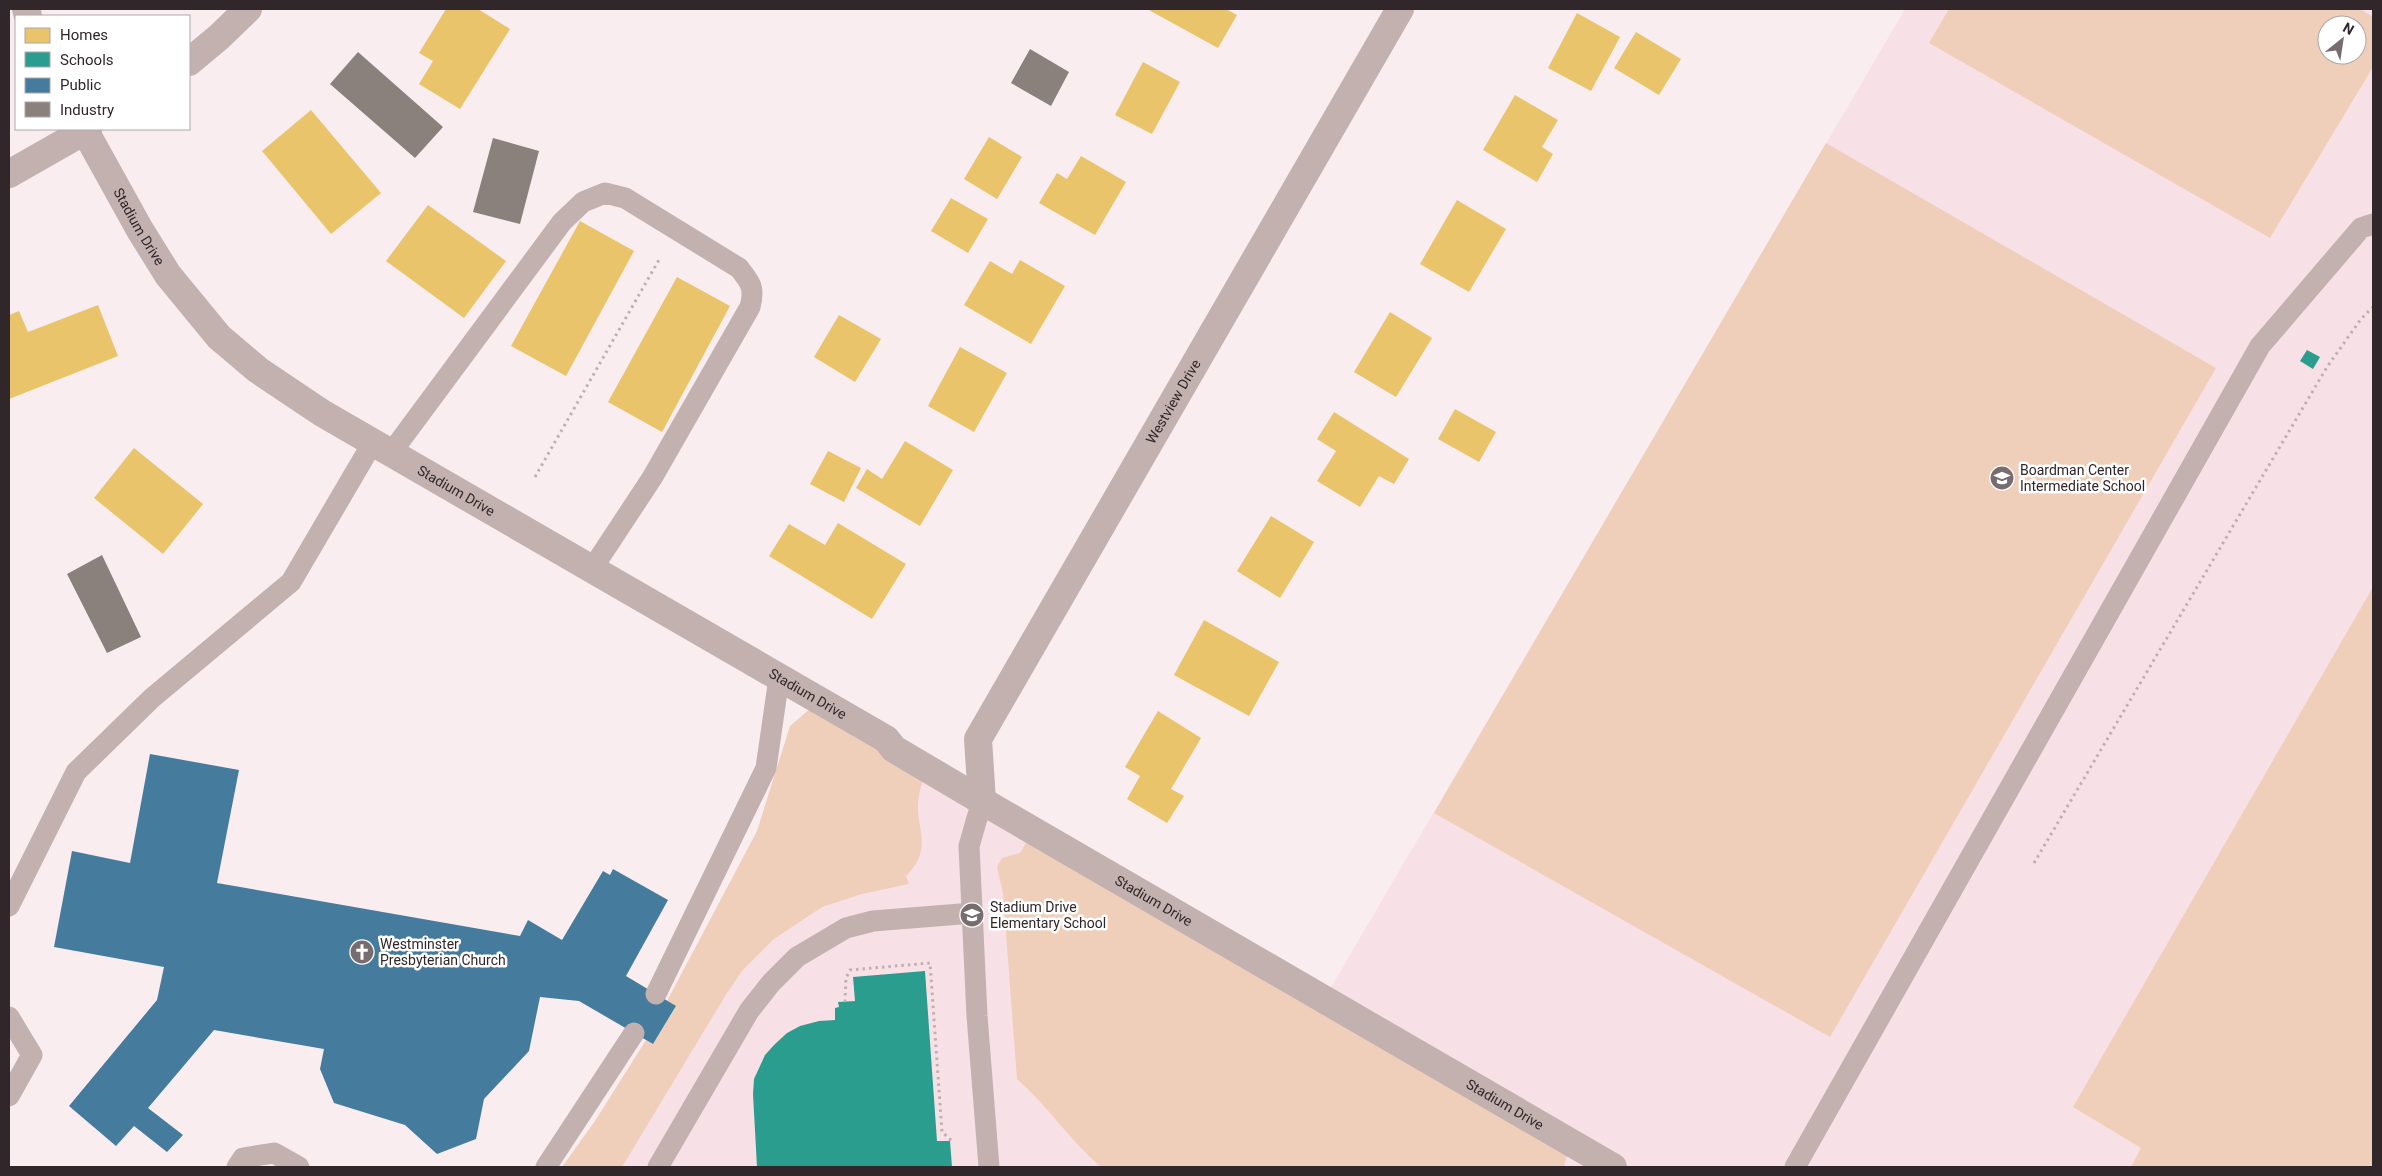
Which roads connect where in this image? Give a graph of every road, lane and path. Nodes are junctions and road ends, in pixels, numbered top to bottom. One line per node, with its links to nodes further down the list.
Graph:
1 (248, 9): 3 (street)
2 (1400, 9): 14 (street, Westview Drive)
3 (190, 61)
4 (83, 130): 6 (street)
5 (86, 130): 10 (street, Stadium Drive)
6 (9, 174)
7 (2373, 224): 30 (lane)
8 (677, 230): 10 (lane); 11 (path); 12 (lane)
9 (2373, 307): 15 (path)
10 (382, 448): 12 (street, Stadium Drive); 16 (lane)
11 (535, 477)
12 (592, 569): 13 (street, Stadium Drive)
13 (779, 678): 14 (street, Stadium Drive); 18 (lane)
14 (982, 801): 17 (lane); 29 (street, Stadium Drive)
15 (2034, 863)
16 (9, 906)
17 (972, 913): 27 (lane); 28 (lane)
18 (656, 994)
19 (845, 1002): 23 (path)
20 (9, 1017): 22 (lane)
21 (634, 1033): 26 (lane)
22 (9, 1096)
23 (955, 1151)
24 (236, 1167): 25 (lane)
25 (299, 1167)
26 (546, 1167)
27 (658, 1167)
28 (989, 1167)
29 (1612, 1167)
30 (1796, 1167)

